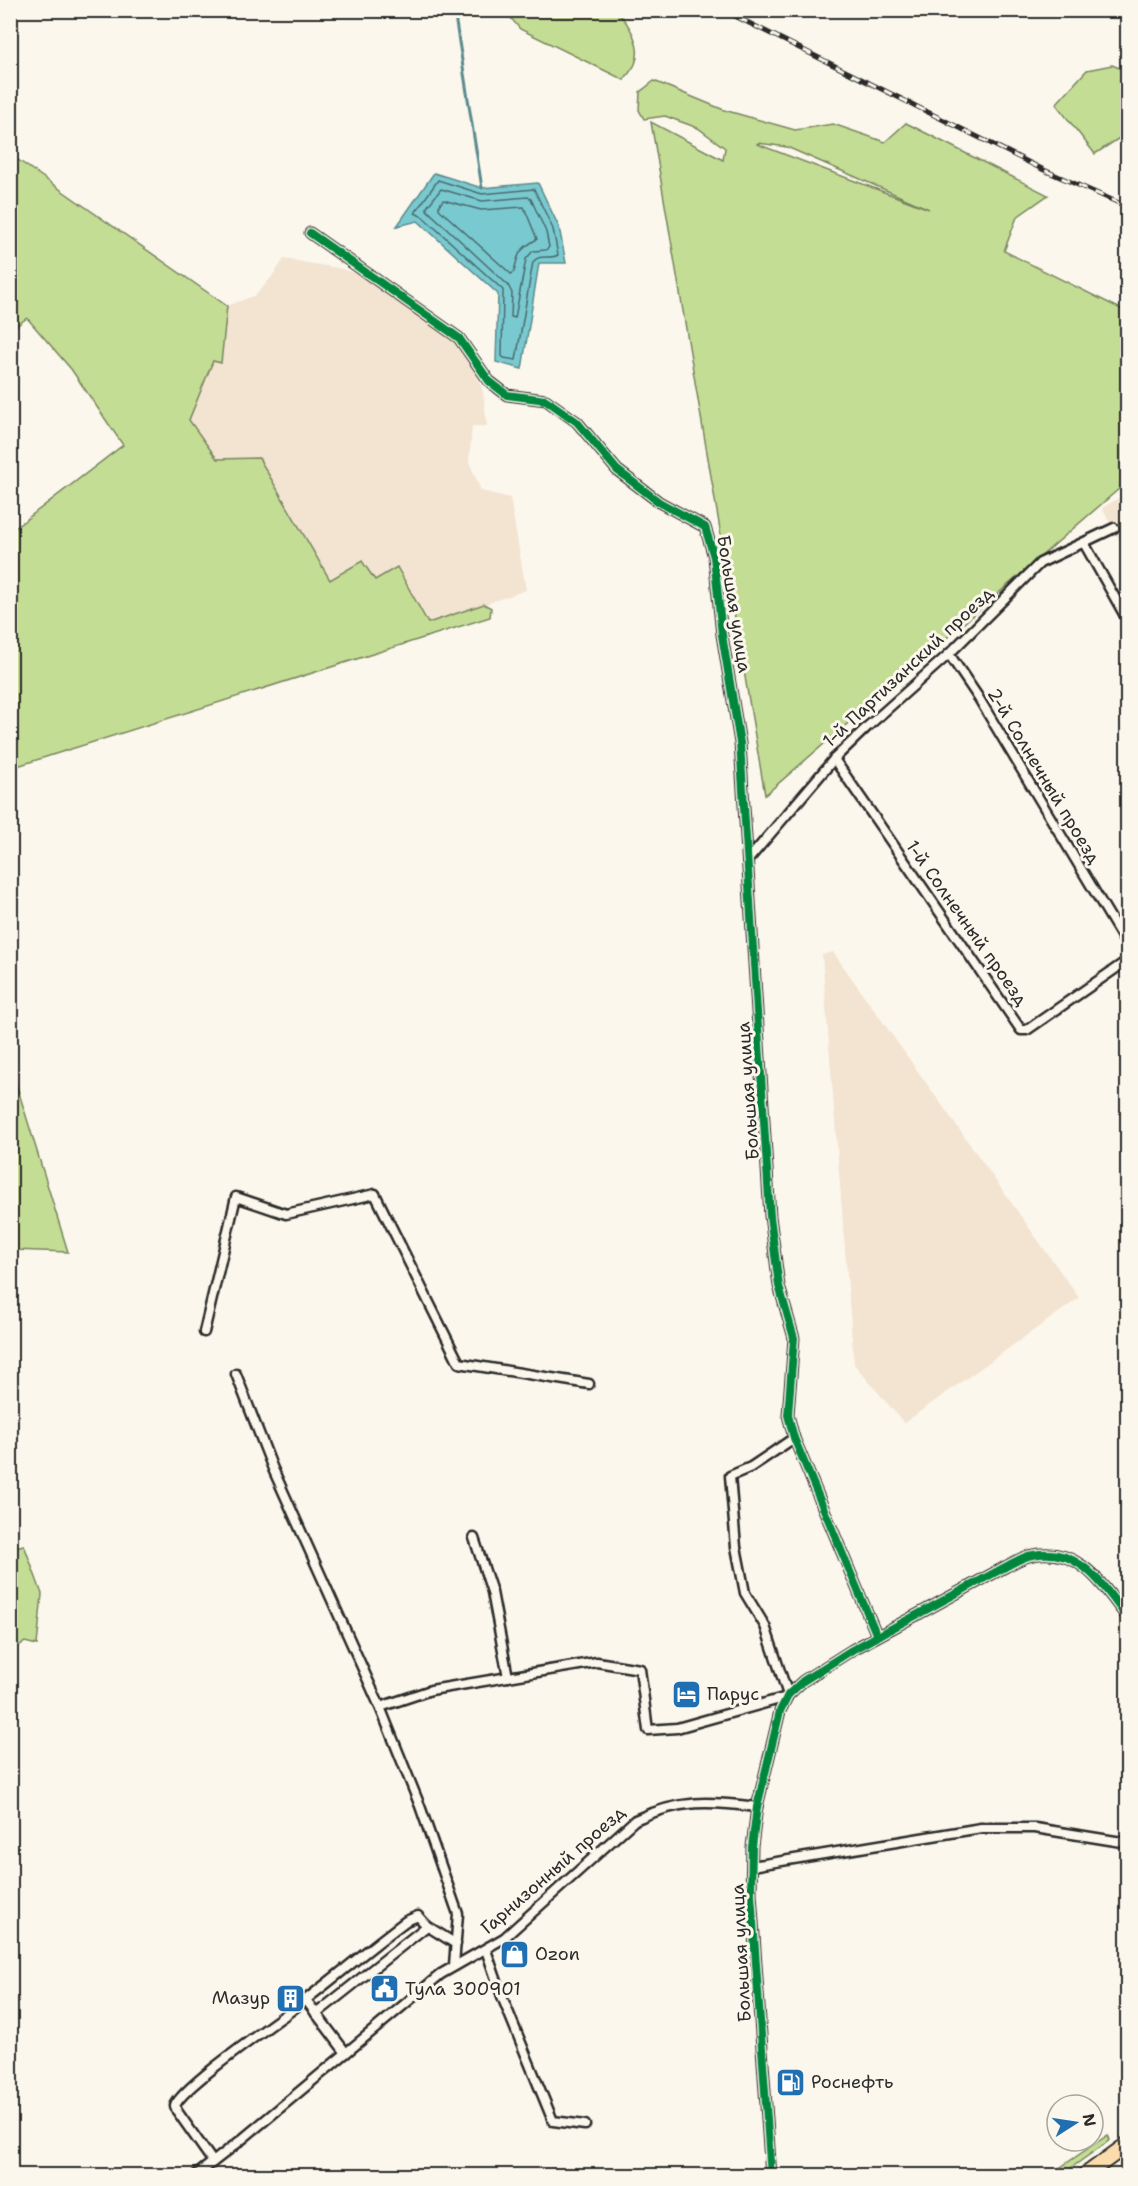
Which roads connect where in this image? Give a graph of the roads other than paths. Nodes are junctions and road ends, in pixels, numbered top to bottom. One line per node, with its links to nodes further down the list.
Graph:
1 (310, 233): 7 (street, Большая улица)
2 (1114, 528): 3 (street, 1-й Партизанский проезд)
3 (1084, 543): 4 (street); 5 (street, 1-й Партизанский проезд)
4 (1128, 621)
5 (949, 654): 6 (street, 1-й Партизанский проезд); 8 (street, 2-й Солнечный проезд)
6 (834, 759): 7 (street, 1-й Партизанский проезд); 9 (street, 1-й Солнечный проезд)
7 (748, 860): 13 (street, Большая улица)
8 (1128, 947)
9 (1128, 960)
10 (204, 1332): 12 (street)
11 (236, 1374): 19 (street)
12 (589, 1384)
13 (794, 1438): 16 (street, Большая улица); 18 (street)
14 (474, 1538): 17 (street)
15 (1128, 1617): 16 (street)
16 (877, 1636): 18 (street)
17 (508, 1677): 18 (street); 19 (street)
18 (788, 1696): 20 (street, Большая улица)
19 (380, 1707): 24 (street)
20 (757, 1807): 22 (street, Большая улица); 25 (street, Гарнизонный проезд)
21 (1128, 1843): 22 (street)
22 (752, 1866): 34 (street, Большая улица)
23 (427, 1926): 24 (street); 27 (street); 28 (street)
24 (456, 1944): 26 (street)
25 (486, 1950): 26 (street, Гарнизонный проезд); 30 (street)
26 (454, 1965): 29 (street, Гарнизонный проезд)
27 (306, 2000): 28 (street); 32 (street)
28 (316, 2014): 29 (street)
29 (345, 2053): 32 (street, Гарнизонный проезд)
30 (585, 2125)
31 (1128, 2144): 35 (main road)
32 (213, 2162): 33 (street, Гарнизонный проезд)
33 (195, 2175)
34 (771, 2175)
35 (1084, 2175)

